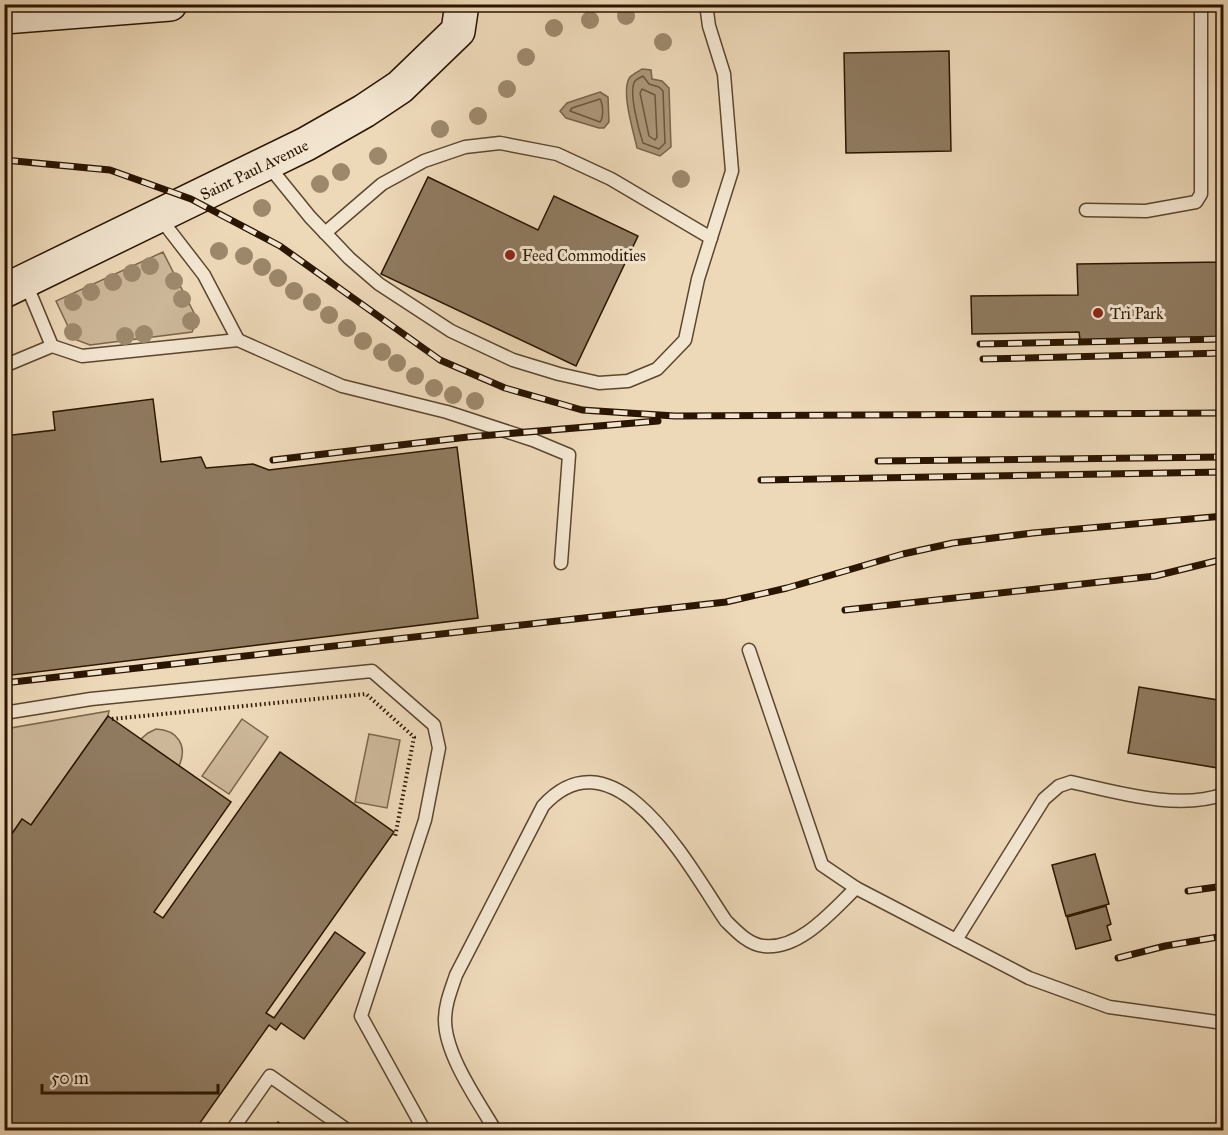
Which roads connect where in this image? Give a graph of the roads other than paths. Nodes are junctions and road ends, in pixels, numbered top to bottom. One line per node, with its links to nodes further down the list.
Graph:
1 (170, 4): 5 (street)
2 (462, 4): 6 (street, Saint Paul Avenue)
3 (706, 4): 10 (lane)
4 (1201, 4): 7 (lane)
5 (4, 17)
6 (266, 163): 8 (street, Saint Paul Avenue); 9 (lane)
7 (1086, 210)
8 (158, 216): 11 (street, Saint Paul Avenue); 12 (lane)
9 (326, 233): 10 (lane); 10 (lane)
10 (711, 238)
11 (15, 286): 13 (lane)
12 (238, 340): 13 (lane); 15 (lane)
13 (52, 346): 14 (lane)
14 (4, 366)
15 (561, 562)
16 (749, 651): 19 (lane)
17 (4, 713): 24 (lane)
18 (1224, 794): 20 (lane)
19 (856, 888): 20 (lane); 25 (lane)
20 (956, 940): 21 (lane)
21 (1224, 1023)
22 (232, 1131): 23 (lane)
23 (347, 1131)
24 (424, 1131)
25 (495, 1131)

